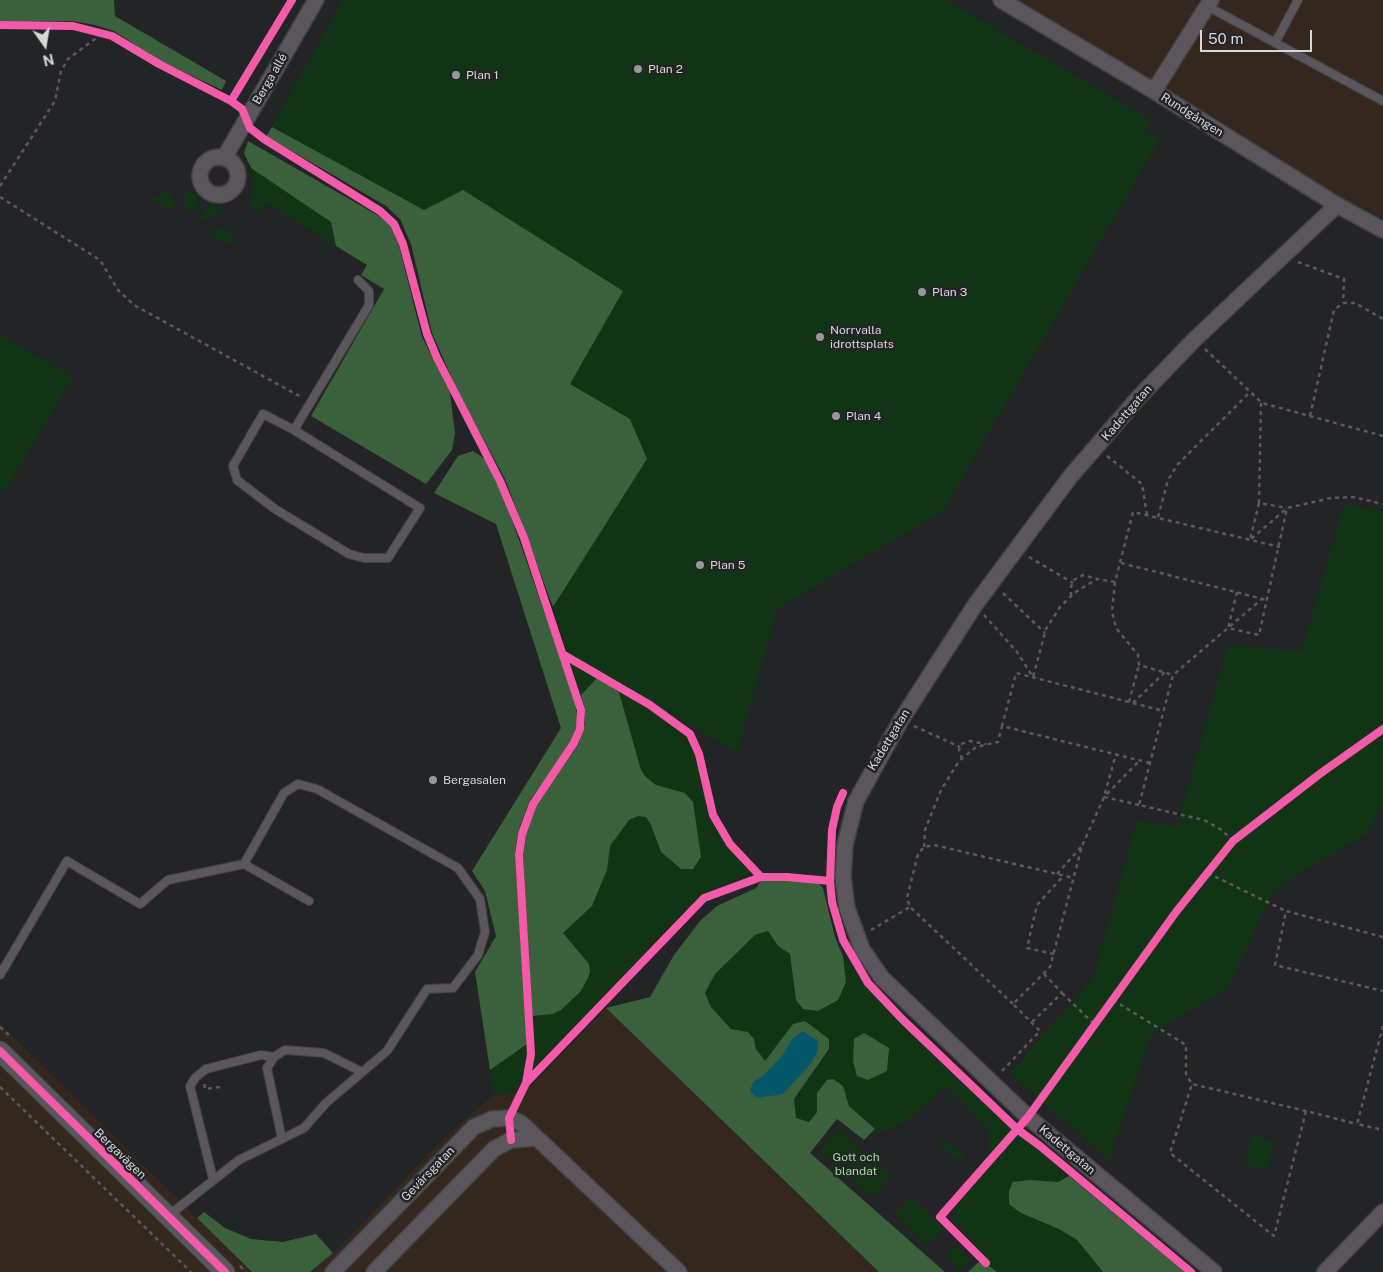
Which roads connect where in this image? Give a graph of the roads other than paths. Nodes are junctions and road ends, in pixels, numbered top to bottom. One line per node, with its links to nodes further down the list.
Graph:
1 (316, 0): 8 (street, Berga allé)
2 (1001, 0): 6 (street, Rundgången)
3 (1298, 0): 5 (lane)
4 (1209, 3): 5 (lane); 6 (street)
5 (1275, 43): 7 (lane)
6 (1154, 91): 9 (street, Rundgången)
7 (1383, 101)
8 (224, 158)
9 (1337, 205): 10 (street, Rundgången); 28 (street, Kadettgatan)
10 (1383, 230)
11 (358, 280): 12 (lane)
12 (294, 430): 12 (lane)
13 (244, 864): 14 (lane); 15 (lane); 18 (lane)
14 (309, 901)
15 (0, 975)
16 (0, 1051): 23 (street, Bergavägen)
17 (274, 1057): 18 (lane); 20 (lane); 21 (lane)
18 (362, 1072): 20 (lane)
19 (536, 1138): 25 (street, Gevärsgatan); 26 (street); 27 (street, Gevärsgatan)
20 (282, 1139): 21 (lane)
21 (213, 1179): 23 (lane)
22 (1383, 1212): 29 (street)
23 (168, 1216): 24 (street, Bergavägen)
24 (225, 1272)
25 (333, 1272)
26 (374, 1272)
27 (680, 1272)
28 (1214, 1272)
29 (1325, 1272)

